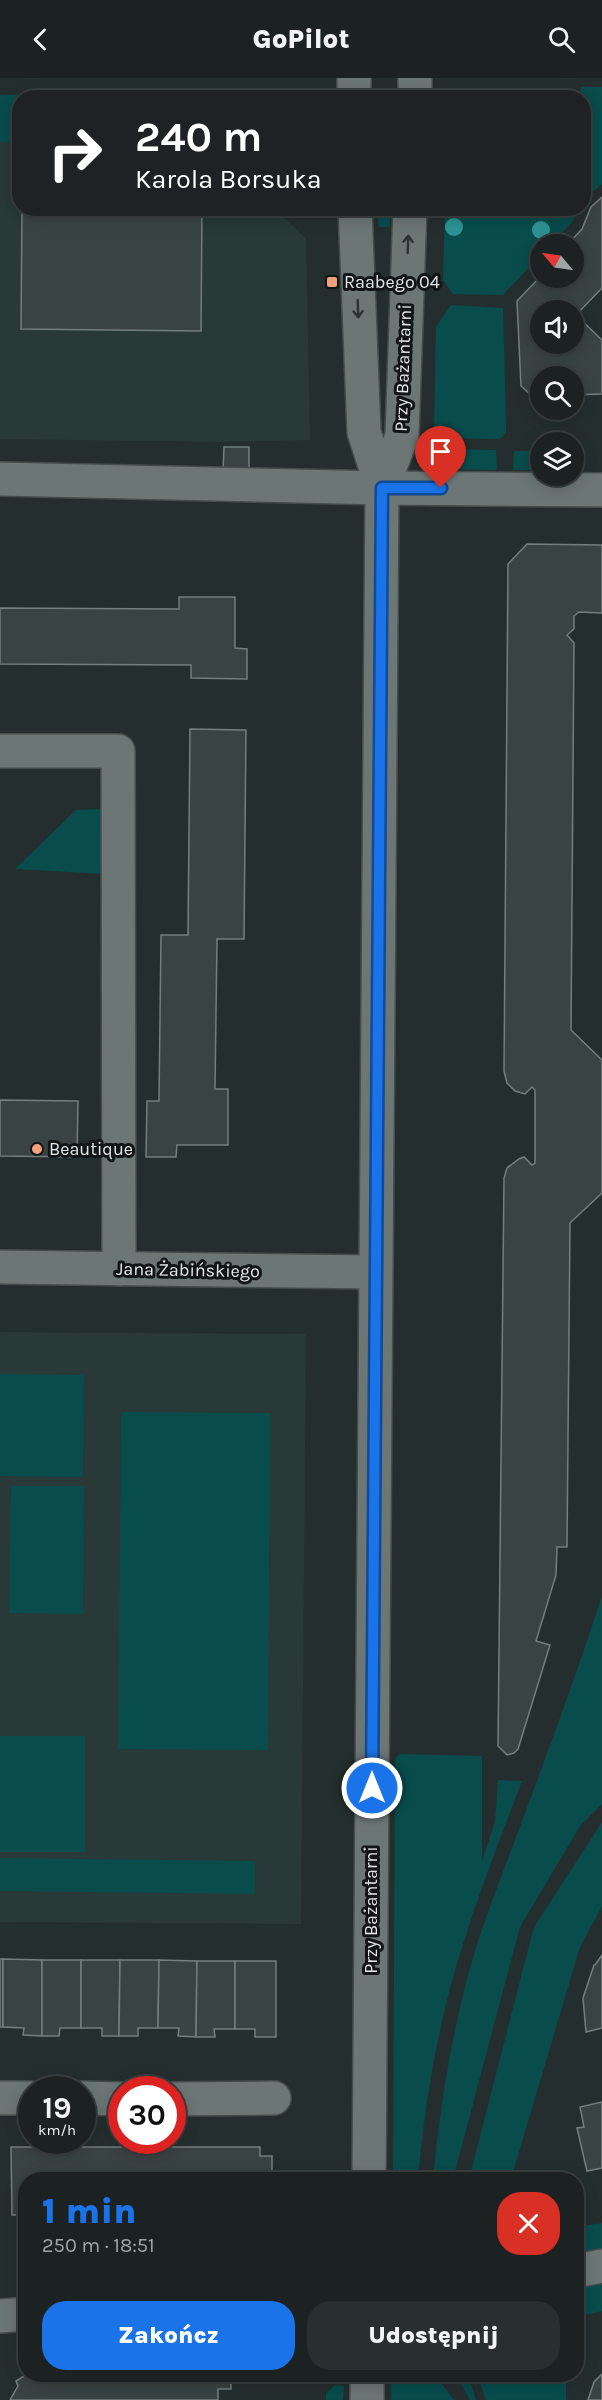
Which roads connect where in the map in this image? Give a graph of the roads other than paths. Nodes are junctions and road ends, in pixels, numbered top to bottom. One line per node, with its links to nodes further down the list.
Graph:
1 (355, 216): 4 (street, Przy Bażantarni, one-way to 4)
2 (410, 216): 4 (street, Przy Bażantarni, one-way to 2)
3 (0, 479): 4 (street)
4 (382, 488): 5 (street); 9 (street, Przy Bażantarni)
5 (602, 490)
6 (0, 751): 8 (street)
7 (0, 1268): 8 (street, Jana Żabińskiego)
8 (119, 1269): 9 (street, Jana Żabińskiego)
9 (375, 1272): 14 (street, Przy Bażantarni)
10 (0, 2098): 11 (street)
11 (18, 2098)
12 (274, 2098): 13 (street)
13 (186, 2099)
14 (369, 2172)
15 (602, 2266): 16 (street)
16 (584, 2269)
17 (18, 2315): 18 (street)
18 (0, 2316)
19 (367, 2382): 20 (street)
20 (367, 2400)

